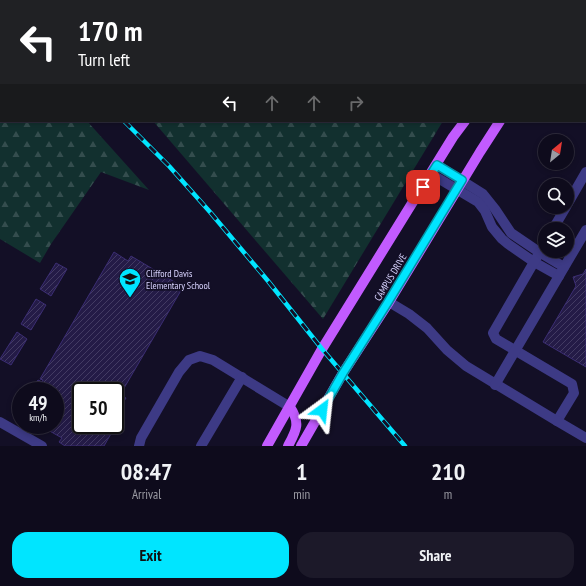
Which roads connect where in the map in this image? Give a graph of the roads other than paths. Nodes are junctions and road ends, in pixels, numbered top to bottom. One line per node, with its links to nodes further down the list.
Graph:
1 (463, 122): 3 (main road, CAMPUS DRIVE)
2 (499, 122): 5 (main road, CAMPUS DRIVE)
3 (434, 169): 5 (lane); 17 (main road, CAMPUS DRIVE)
4 (585, 175): 6 (lane)
5 (459, 185): 8 (lane); 11 (lane); 13 (main road, CAMPUS DRIVE)
6 (574, 193)
7 (586, 230): 12 (lane)
8 (538, 251)
9 (538, 254): 11 (lane)
10 (546, 258): 12 (lane)
11 (534, 262): 12 (lane); 14 (lane)
12 (561, 271): 14 (lane)
13 (388, 302): 16 (lane); 26 (main road, CAMPUS DRIVE)
14 (515, 351): 16 (lane); 19 (lane)
15 (242, 377): 17 (lane); 22 (lane); 23 (lane)
16 (495, 385): 19 (lane)
17 (290, 407): 24 (main road, CAMPUS DRIVE); 25 (main road)
18 (0, 422): 21 (lane)
19 (557, 422): 20 (lane)
20 (586, 438)
21 (42, 446)
22 (139, 446)
23 (201, 446)
24 (267, 446)
25 (288, 446)
26 (301, 446)

